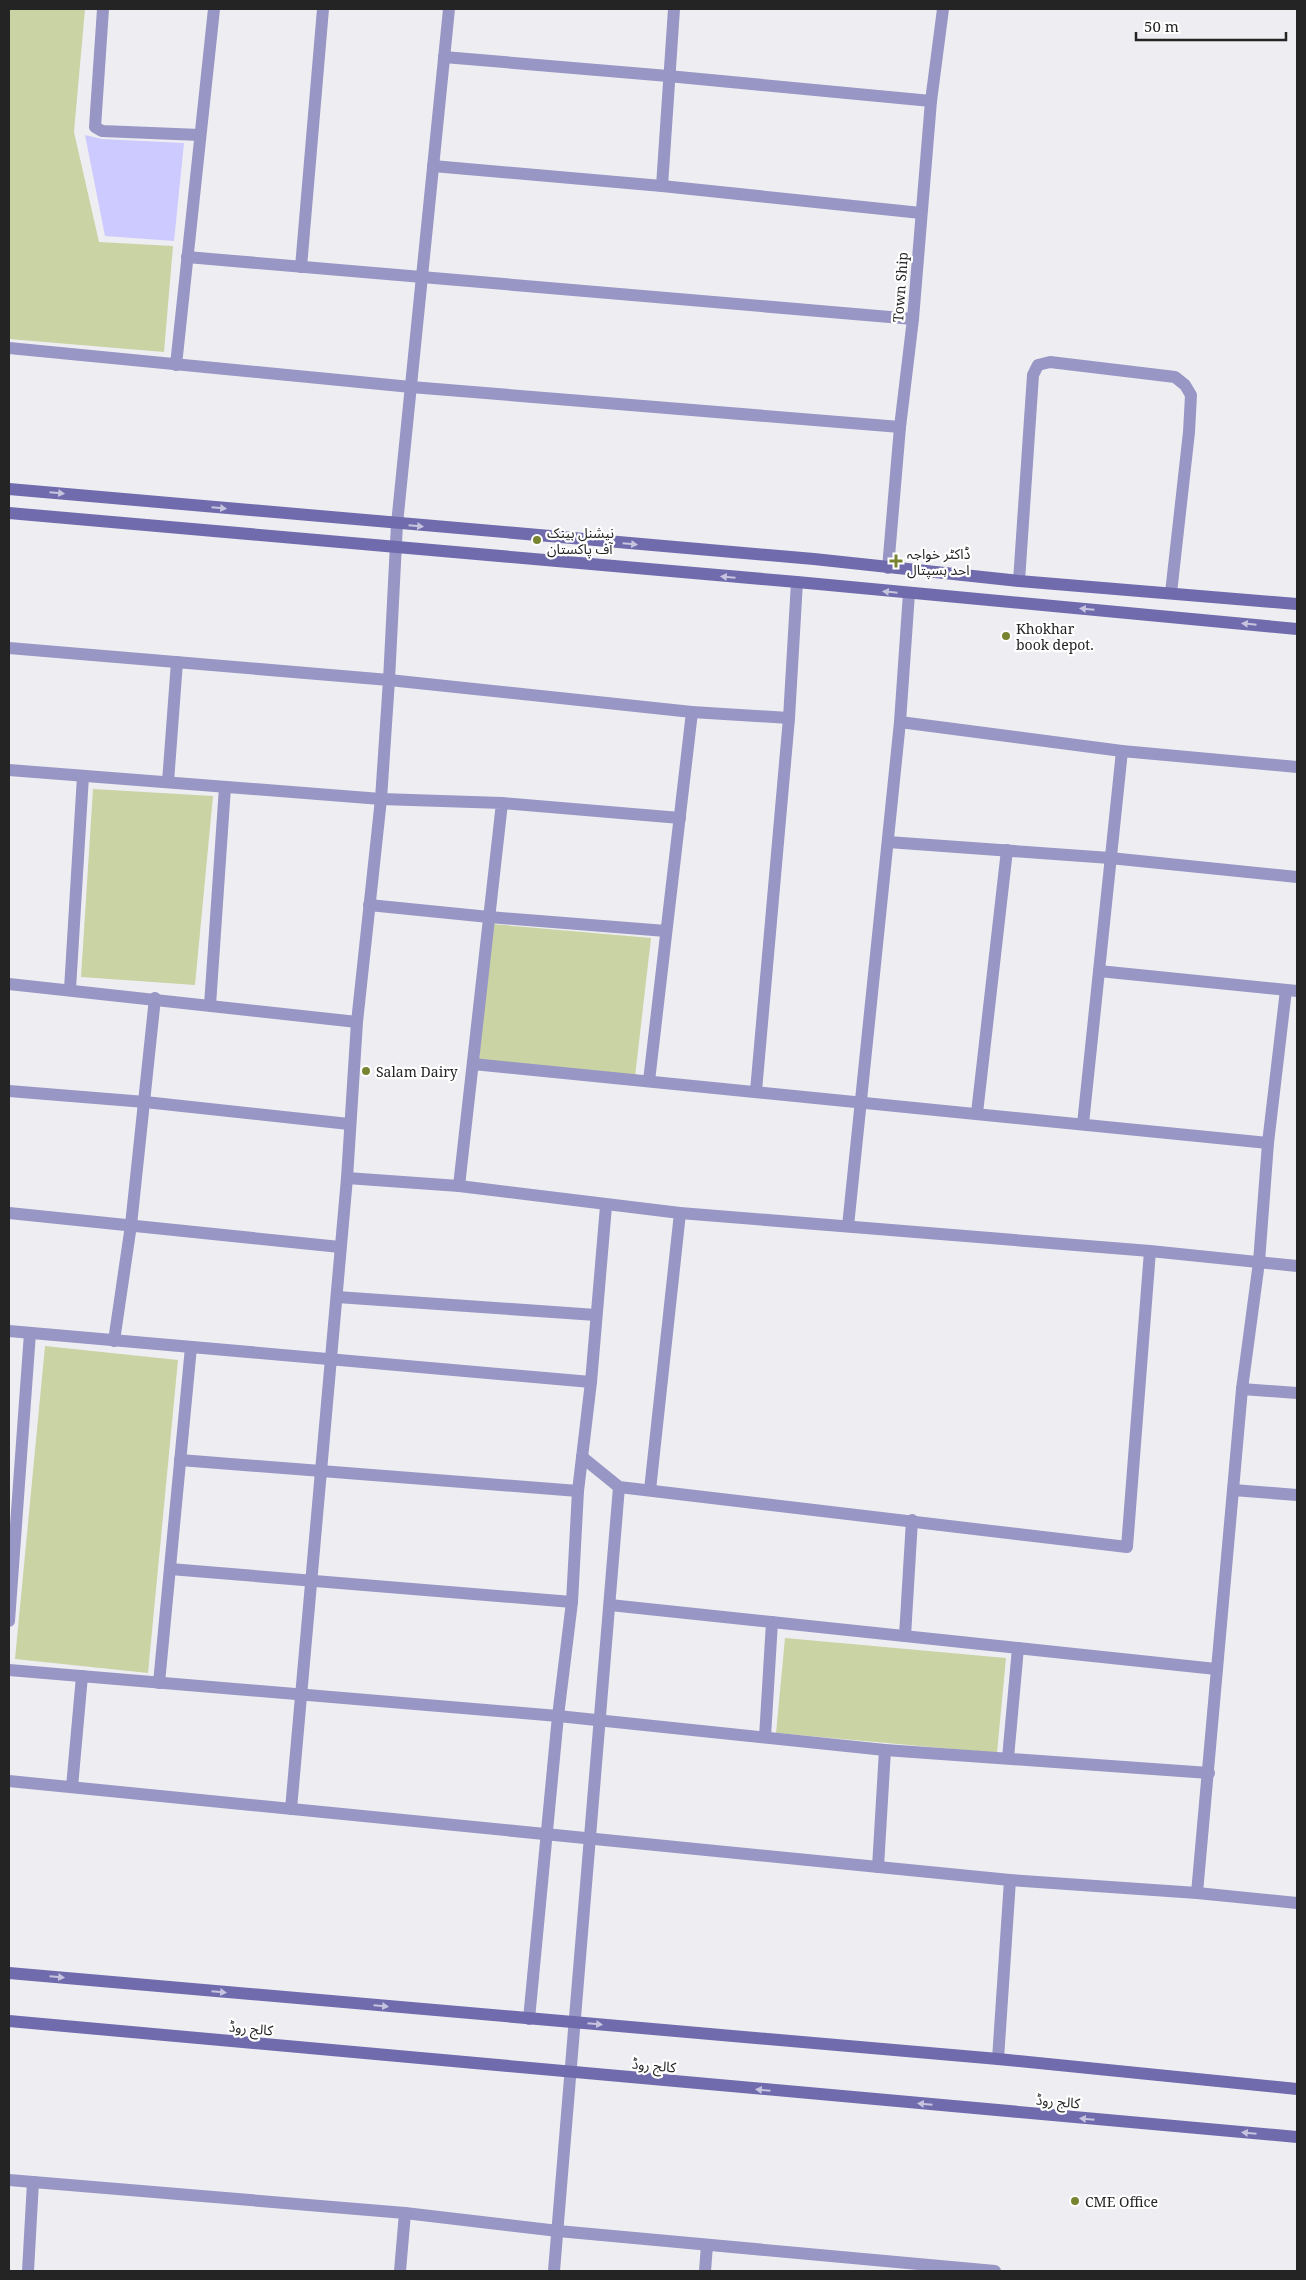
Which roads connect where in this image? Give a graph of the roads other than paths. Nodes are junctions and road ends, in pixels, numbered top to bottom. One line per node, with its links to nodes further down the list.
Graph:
1 (103, 9): 10 (street)
2 (214, 9): 10 (street)
3 (323, 9): 15 (street)
4 (449, 9): 7 (street)
5 (674, 9): 8 (street)
6 (942, 9): 9 (street, Town Ship)
7 (444, 57): 8 (street); 11 (street)
8 (668, 76): 9 (street); 12 (street)
9 (931, 101): 13 (street, Town Ship)
10 (200, 135): 14 (street)
11 (433, 166): 12 (street); 16 (street)
12 (662, 186): 13 (street)
13 (921, 213): 17 (street, Town Ship)
14 (187, 257): 15 (street); 19 (street)
15 (301, 267): 16 (street)
16 (422, 277): 17 (street); 20 (street)
17 (913, 319): 21 (street, Town Ship)
18 (9, 348): 19 (street)
19 (176, 365): 20 (street)
20 (411, 387): 21 (street); 24 (street)
21 (900, 427): 26 (street, Town Ship)
22 (9, 489): 24 (main road, one-way to 24)
23 (9, 513): 25 (main road)
24 (397, 524): 25 (street); 26 (main road, one-way to 26)
25 (396, 549): 28 (main road, one-way to 25); 35 (street)
26 (888, 568): 27 (main road)
27 (1019, 581): 29 (main road); 29 (street)
28 (797, 582): 30 (main road, one-way to 28); 37 (street)
29 (1171, 593): 31 (main road)
30 (910, 594): 32 (main road, one-way to 30); 38 (street)
31 (1297, 604)
32 (1297, 629)
33 (9, 648): 34 (street)
34 (177, 662): 35 (street); 43 (street)
35 (389, 680): 36 (street); 45 (street)
36 (692, 712): 37 (street); 47 (street)
37 (789, 718): 65 (street)
38 (900, 722): 39 (street); 48 (street)
39 (1122, 751): 40 (street); 50 (street)
40 (1297, 767)
41 (9, 770): 42 (street)
42 (84, 776): 43 (street); 57 (street)
43 (168, 782): 44 (street)
44 (225, 787): 45 (street); 60 (street)
45 (381, 799): 46 (street); 52 (street)
46 (502, 803): 47 (street); 53 (street)
47 (680, 818): 54 (street)
48 (888, 842): 49 (street); 66 (street)
49 (1007, 850): 50 (street); 68 (street)
50 (1110, 858): 51 (street); 55 (street)
51 (1297, 877)
52 (370, 905): 53 (street); 61 (street)
53 (489, 917): 54 (street); 62 (street)
54 (666, 931): 63 (street)
55 (1099, 971): 58 (street); 70 (street)
56 (9, 984): 57 (street)
57 (70, 989): 59 (street)
58 (1291, 990): 71 (street)
59 (155, 998): 60 (street); 67 (street)
60 (210, 1005): 61 (street)
61 (357, 1022): 69 (street)
62 (473, 1064): 63 (street); 73 (street)
63 (649, 1081): 65 (street)
64 (9, 1091): 67 (street)
65 (756, 1091): 66 (street)
66 (861, 1101): 68 (street); 78 (street)
67 (145, 1102): 69 (street); 77 (street)
68 (978, 1113): 70 (street)
69 (349, 1124): 72 (street)
70 (1083, 1124): 71 (street)
71 (1268, 1143): 81 (street)
72 (347, 1178): 73 (street); 79 (street)
73 (459, 1186): 74 (street)
74 (606, 1206): 76 (street); 84 (street)
75 (9, 1213): 77 (street)
76 (680, 1213): 78 (street); 100 (street)
77 (131, 1225): 79 (street); 87 (street)
78 (848, 1226): 80 (street)
79 (340, 1247): 83 (street)
80 (1150, 1251): 81 (street); 103 (street)
81 (1259, 1262): 82 (street); 91 (street)
82 (1297, 1266)
83 (337, 1297): 84 (street); 89 (street)
84 (596, 1315): 90 (street)
85 (9, 1331): 86 (street)
86 (30, 1333): 87 (street); 94 (street)
87 (114, 1341): 88 (street)
88 (191, 1347): 89 (street); 96 (street)
89 (332, 1359): 90 (street); 97 (street)
90 (591, 1382): 95 (street)
91 (1242, 1389): 92 (street); 101 (street)
92 (1297, 1393)
93 (9, 1442): 94 (street)
94 (22, 1442): 104 (street)
95 (582, 1457): 98 (street); 99 (street)
96 (180, 1460): 97 (street); 105 (street)
97 (322, 1471): 99 (street); 106 (street)
98 (619, 1488): 100 (street); 108 (street)
99 (578, 1490): 107 (street)
100 (650, 1490): 103 (street)
101 (1233, 1490): 102 (street); 113 (street)
102 (1297, 1495)
103 (912, 1520): 111 (street)
104 (11, 1555): 109 (street)
105 (170, 1569): 106 (street); 116 (street)
106 (312, 1580): 107 (street); 117 (street)
107 (572, 1602): 118 (street)
108 (610, 1605): 110 (street); 119 (street)
109 (9, 1621)
110 (772, 1622): 111 (street); 120 (street)
111 (905, 1636): 112 (street)
112 (1018, 1648): 113 (street); 122 (street)
113 (1216, 1669): 123 (street)
114 (9, 1670): 115 (street)
115 (82, 1676): 116 (street); 125 (street)
116 (159, 1683): 117 (street)
117 (302, 1695): 118 (street); 126 (street)
118 (558, 1716): 119 (street); 127 (street)
119 (600, 1720): 120 (street); 128 (street)
120 (766, 1737): 121 (street)
121 (885, 1750): 122 (street); 129 (street)
122 (1008, 1758): 123 (street)
123 (1209, 1774): 131 (street)
124 (9, 1781): 125 (street)
125 (72, 1788): 126 (street)
126 (291, 1809): 127 (street)
127 (546, 1833): 128 (street); 134 (street)
128 (590, 1838): 129 (street); 136 (street)
129 (878, 1867): 130 (street)
130 (1010, 1880): 131 (street); 137 (street)
131 (1197, 1893): 132 (street)
132 (1297, 1903)
133 (9, 1973): 134 (main road, one-way to 134)
134 (528, 2019): 136 (main road)
135 (9, 2021): 138 (main road, کالج روڈ)
136 (575, 2022): 137 (main road, one-way to 137); 138 (street)
137 (998, 2059): 139 (main road)
138 (570, 2072): 140 (main road, کالج روڈ, one-way to 138); 144 (street)
139 (1297, 2089)
140 (1297, 2137)
141 (9, 2180): 142 (street)
142 (33, 2182): 143 (street); 146 (street)
143 (405, 2213): 144 (street); 147 (street)
144 (558, 2231): 145 (street); 148 (street)
145 (707, 2245): 149 (street); 150 (street)
146 (28, 2271)
147 (400, 2271)
148 (554, 2271)
149 (705, 2271)
150 (995, 2271)

